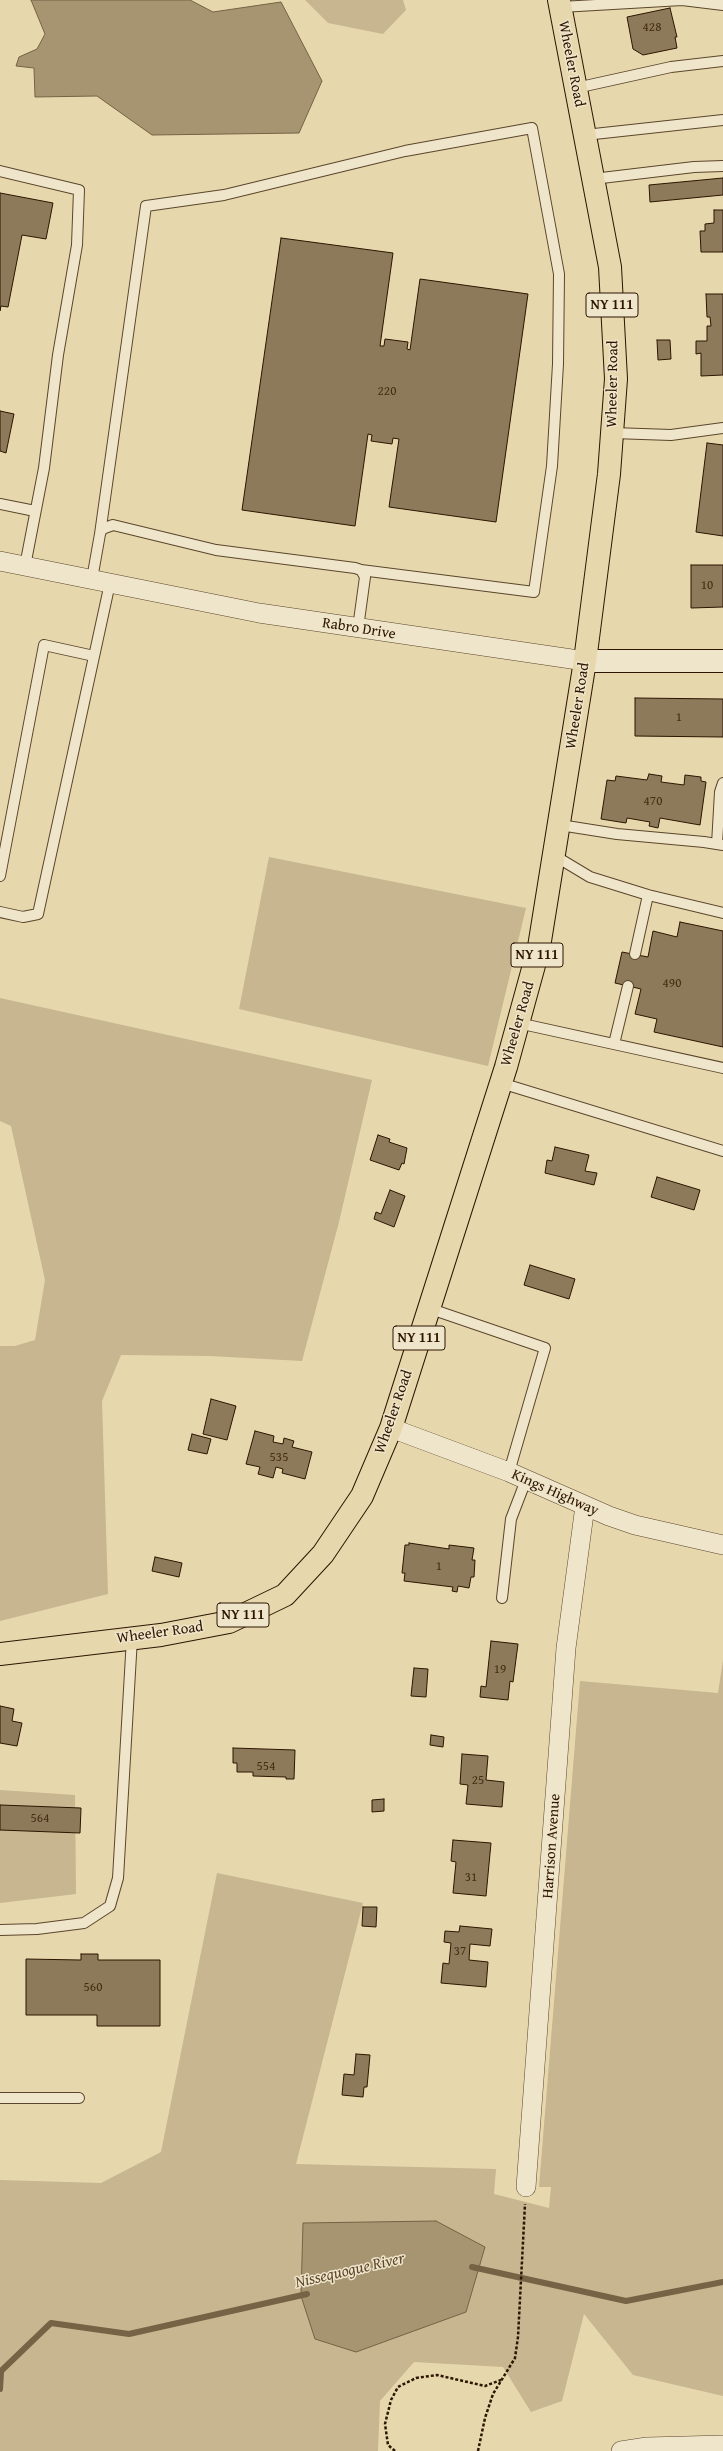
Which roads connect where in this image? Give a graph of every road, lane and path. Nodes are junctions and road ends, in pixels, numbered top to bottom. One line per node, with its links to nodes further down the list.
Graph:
1 (560, 4): 2 (lane); 4 (main road, Wheeler Road / NY 111)
2 (723, 5)
3 (723, 61): 4 (lane)
4 (576, 88): 6 (main road, Wheeler Road / NY 111)
5 (723, 120): 6 (lane)
6 (585, 134): 9 (main road, Wheeler Road / NY 111)
7 (723, 166): 9 (lane)
8 (0, 171): 13 (lane)
9 (593, 179): 11 (main road, Wheeler Road / NY 111)
10 (723, 428): 11 (lane)
11 (613, 433): 21 (main road, Wheeler Road / NY 111)
12 (0, 504): 13 (lane)
13 (35, 511): 16 (lane)
14 (100, 534): 17 (lane); 17 (lane); 18 (lane)
15 (0, 560): 16 (street, Rabro Drive)
16 (25, 566): 18 (street, Rabro Drive)
17 (361, 570): 19 (lane)
18 (101, 581): 19 (street, Rabro Drive); 20 (lane)
19 (358, 628): 21 (street, Rabro Drive)
20 (94, 656): 27 (lane); 29 (lane)
21 (585, 661): 22 (main road, Rabro Drive); 24 (main road, Wheeler Road / NY 111)
22 (723, 662)
23 (723, 783): 25 (lane)
24 (560, 825): 25 (lane); 26 (main road, Wheeler Road / NY 111)
25 (720, 845)
26 (555, 856): 28 (lane); 33 (main road, Wheeler Road / NY 111)
27 (0, 876)
28 (648, 895): 30 (lane); 31 (lane)
29 (0, 912)
30 (723, 913)
31 (635, 954)
32 (628, 986): 34 (lane)
33 (518, 1023): 34 (lane); 36 (main road, Wheeler Road / NY 111)
34 (614, 1044): 35 (lane)
35 (723, 1068)
36 (501, 1082): 37 (lane); 38 (main road, Wheeler Road / NY 111)
37 (723, 1151)
38 (428, 1308): 39 (main road, Wheeler Road / NY 111); 40 (lane)
39 (391, 1428): 40 (street, Kings Highway); 44 (main road, Wheeler Road / NY 111)
40 (517, 1476): 41 (street, Kings Highway); 43 (lane)
41 (585, 1506): 42 (street, Kings Highway); 49 (street, Harrison Avenue)
42 (723, 1545)
43 (502, 1598)
44 (132, 1638): 45 (main road, Wheeler Road / NY 111); 46 (lane)
45 (0, 1654)
46 (0, 1930)
47 (0, 2098): 48 (lane)
48 (79, 2098)
49 (526, 2187): 50 (path)
50 (502, 2380): 52 (path); 53 (path)
51 (723, 2445): 54 (street)
52 (395, 2451)
53 (478, 2451)
54 (621, 2451)

